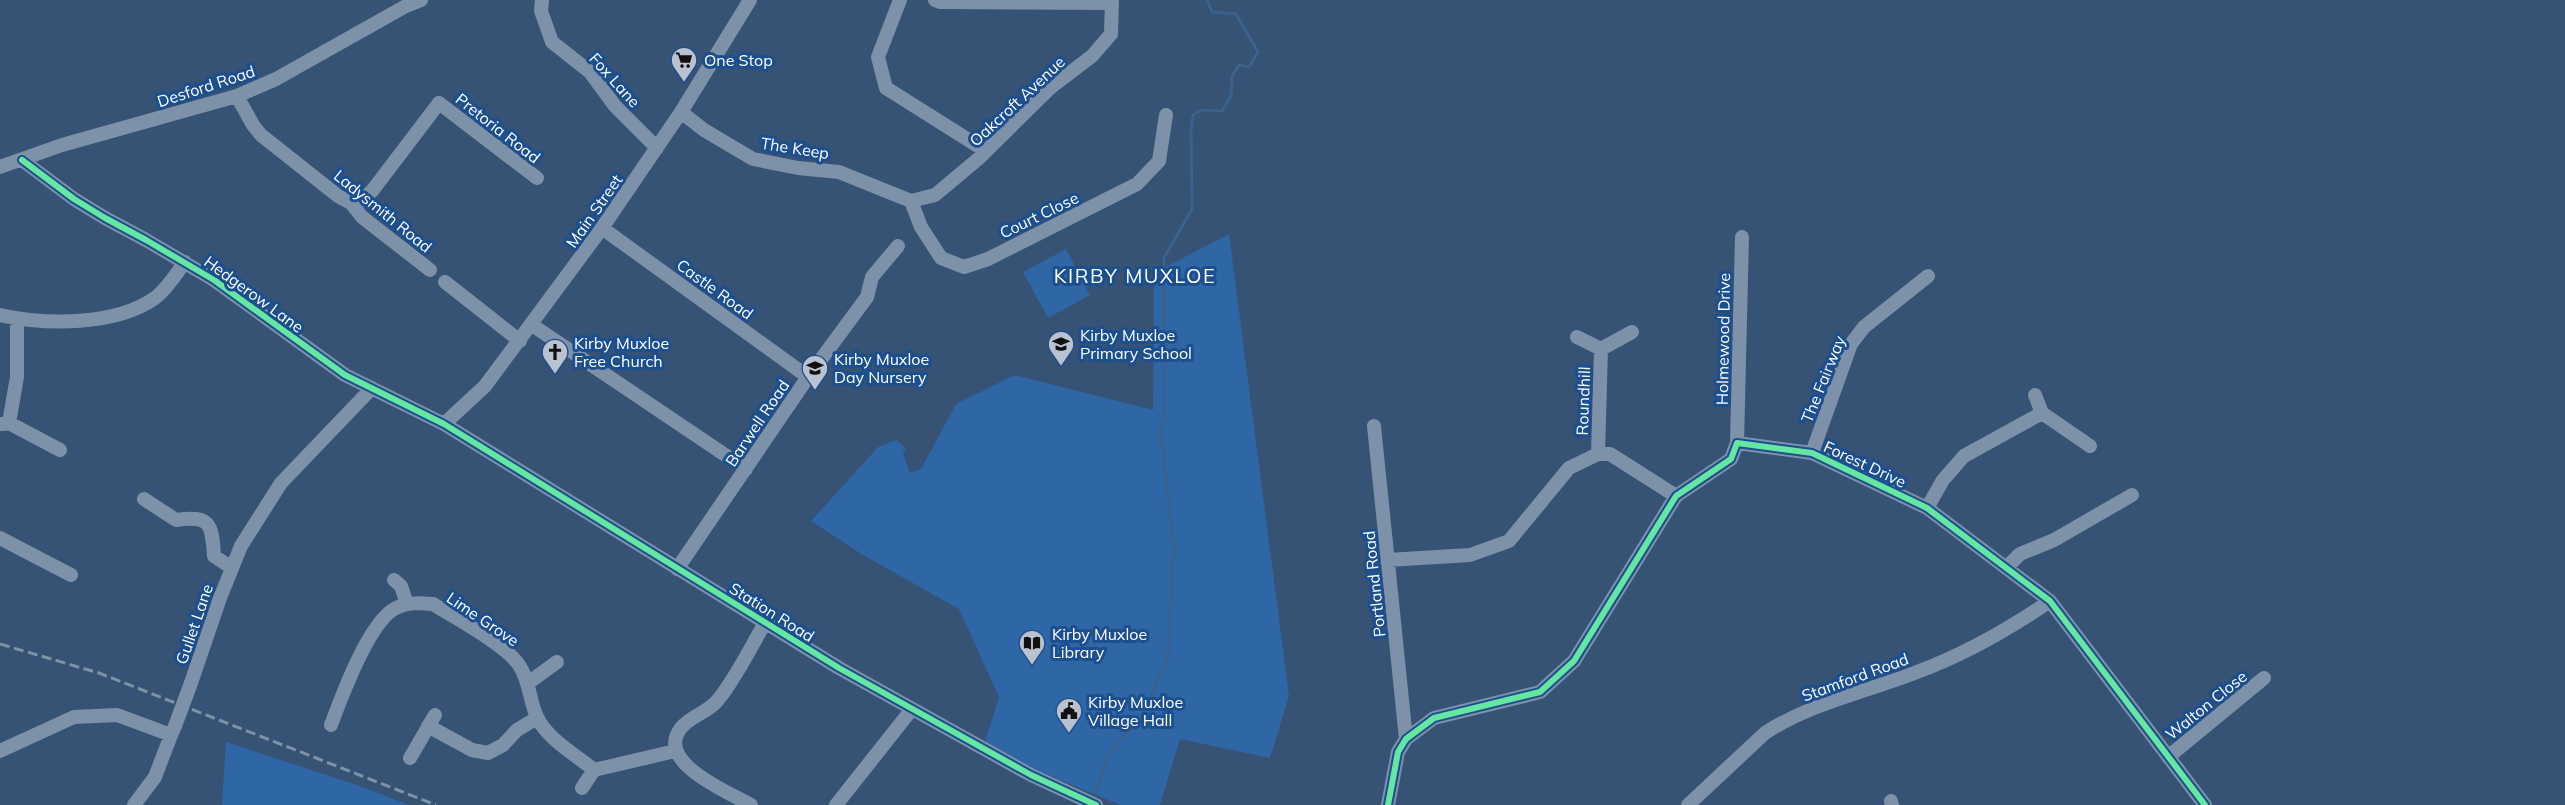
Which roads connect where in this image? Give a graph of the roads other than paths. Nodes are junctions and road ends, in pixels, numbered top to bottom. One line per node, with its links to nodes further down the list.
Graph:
1 (421, 0): 8 (street, Desford Road)
2 (542, 0): 12 (street, Fox Lane)
3 (750, 0): 10 (street, Main Street)
4 (900, 0): 13 (street)
5 (935, 0): 6 (street)
6 (1112, 2): 13 (street, Oakcroft Avenue)
7 (428, 93): 9 (street, Pretoria Road)
8 (237, 96): 14 (street, Desford Road); 18 (street, Ladysmith Road)
9 (439, 103): 16 (street, Pretoria Road); 18 (street, Pretoria Road)
10 (681, 112): 12 (street, Main Street); 17 (street, The Keep)
11 (1166, 116): 17 (street, Court Close)
12 (657, 148): 19 (street, Main Street)
13 (986, 151): 17 (street, Oakcroft Avenue)
14 (22, 160): 15 (street, Desford Road); 22 (street, Hedgerow Lane)
15 (0, 167)
16 (537, 178)
17 (911, 201)
18 (351, 203): 23 (street, Ladysmith Road)
19 (602, 228): 28 (street, Main Street); 33 (street, Castle Road)
20 (1742, 237): 40 (street, Holmewood Drive)
21 (898, 246): 33 (street, Barwell Road)
22 (185, 262): 27 (street); 34 (street, Hedgerow Lane)
23 (430, 270)
24 (1928, 276): 43 (street, The Fairway)
25 (445, 282): 31 (street)
26 (0, 315): 27 (street)
27 (17, 319): 37 (street)
28 (532, 325): 31 (street, Main Street); 45 (street)
29 (1632, 332): 32 (street, Roundhill)
30 (1577, 337): 32 (street, Roundhill)
31 (520, 341): 38 (street, Main Street)
32 (1601, 349): 44 (street, Roundhill)
33 (808, 377): 45 (street, Barwell Road)
34 (372, 388): 38 (street, Hedgerow Lane); 52 (street, Gullet Lane)
35 (2036, 395): 36 (street)
36 (2042, 413): 41 (street); 49 (street)
37 (5, 424): 42 (street)
38 (444, 424): 54 (street, Station Road)
39 (1374, 426): 51 (street, Portland Road)
40 (1737, 443): 43 (street, Forest Drive); 47 (street)
41 (2090, 446)
42 (60, 450)
43 (1812, 453): 49 (street, Forest Drive)
44 (1598, 454): 47 (street); 51 (street)
45 (746, 469): 54 (street, Barwell Road)
46 (2132, 495): 53 (street)
47 (1676, 496): 67 (street)
48 (144, 499): 52 (street)
49 (1927, 508): 53 (street, Forest Drive)
50 (0, 538): 55 (street)
51 (1388, 560): 67 (street, Portland Road)
52 (232, 567): 66 (street, Gullet Lane, bridge)
53 (2006, 568): 57 (street, Forest Drive)
54 (677, 569): 59 (street, Station Road)
55 (71, 575)
56 (394, 580): 58 (street)
57 (2050, 601): 70 (street, Forest Drive); 80 (street, Stamford Road)
58 (407, 604): 62 (street, Lime Grove); 65 (street)
59 (765, 623): 63 (street, Station Road); 69 (street)
60 (557, 662): 62 (street)
61 (2264, 678): 70 (street, Walton Close)
62 (528, 683): 64 (street, Lime Grove)
63 (912, 710): 74 (street, Station Road); 77 (street)
64 (537, 718): 71 (street); 72 (street, Lime Grove)
65 (331, 725)
66 (173, 730): 68 (street); 75 (street, Gullet Lane)
67 (1406, 739): 79 (street)
68 (0, 751)
69 (675, 751): 72 (street); 76 (street)
70 (2168, 757): 81 (street, Forest Drive)
71 (410, 758)
72 (594, 770): 73 (street)
73 (582, 788)
74 (1076, 802): 78 (street, Station Road)
75 (134, 805)
76 (751, 805)
77 (836, 805)
78 (1096, 805)
79 (1388, 805)
80 (1688, 805)
81 (2205, 805)

